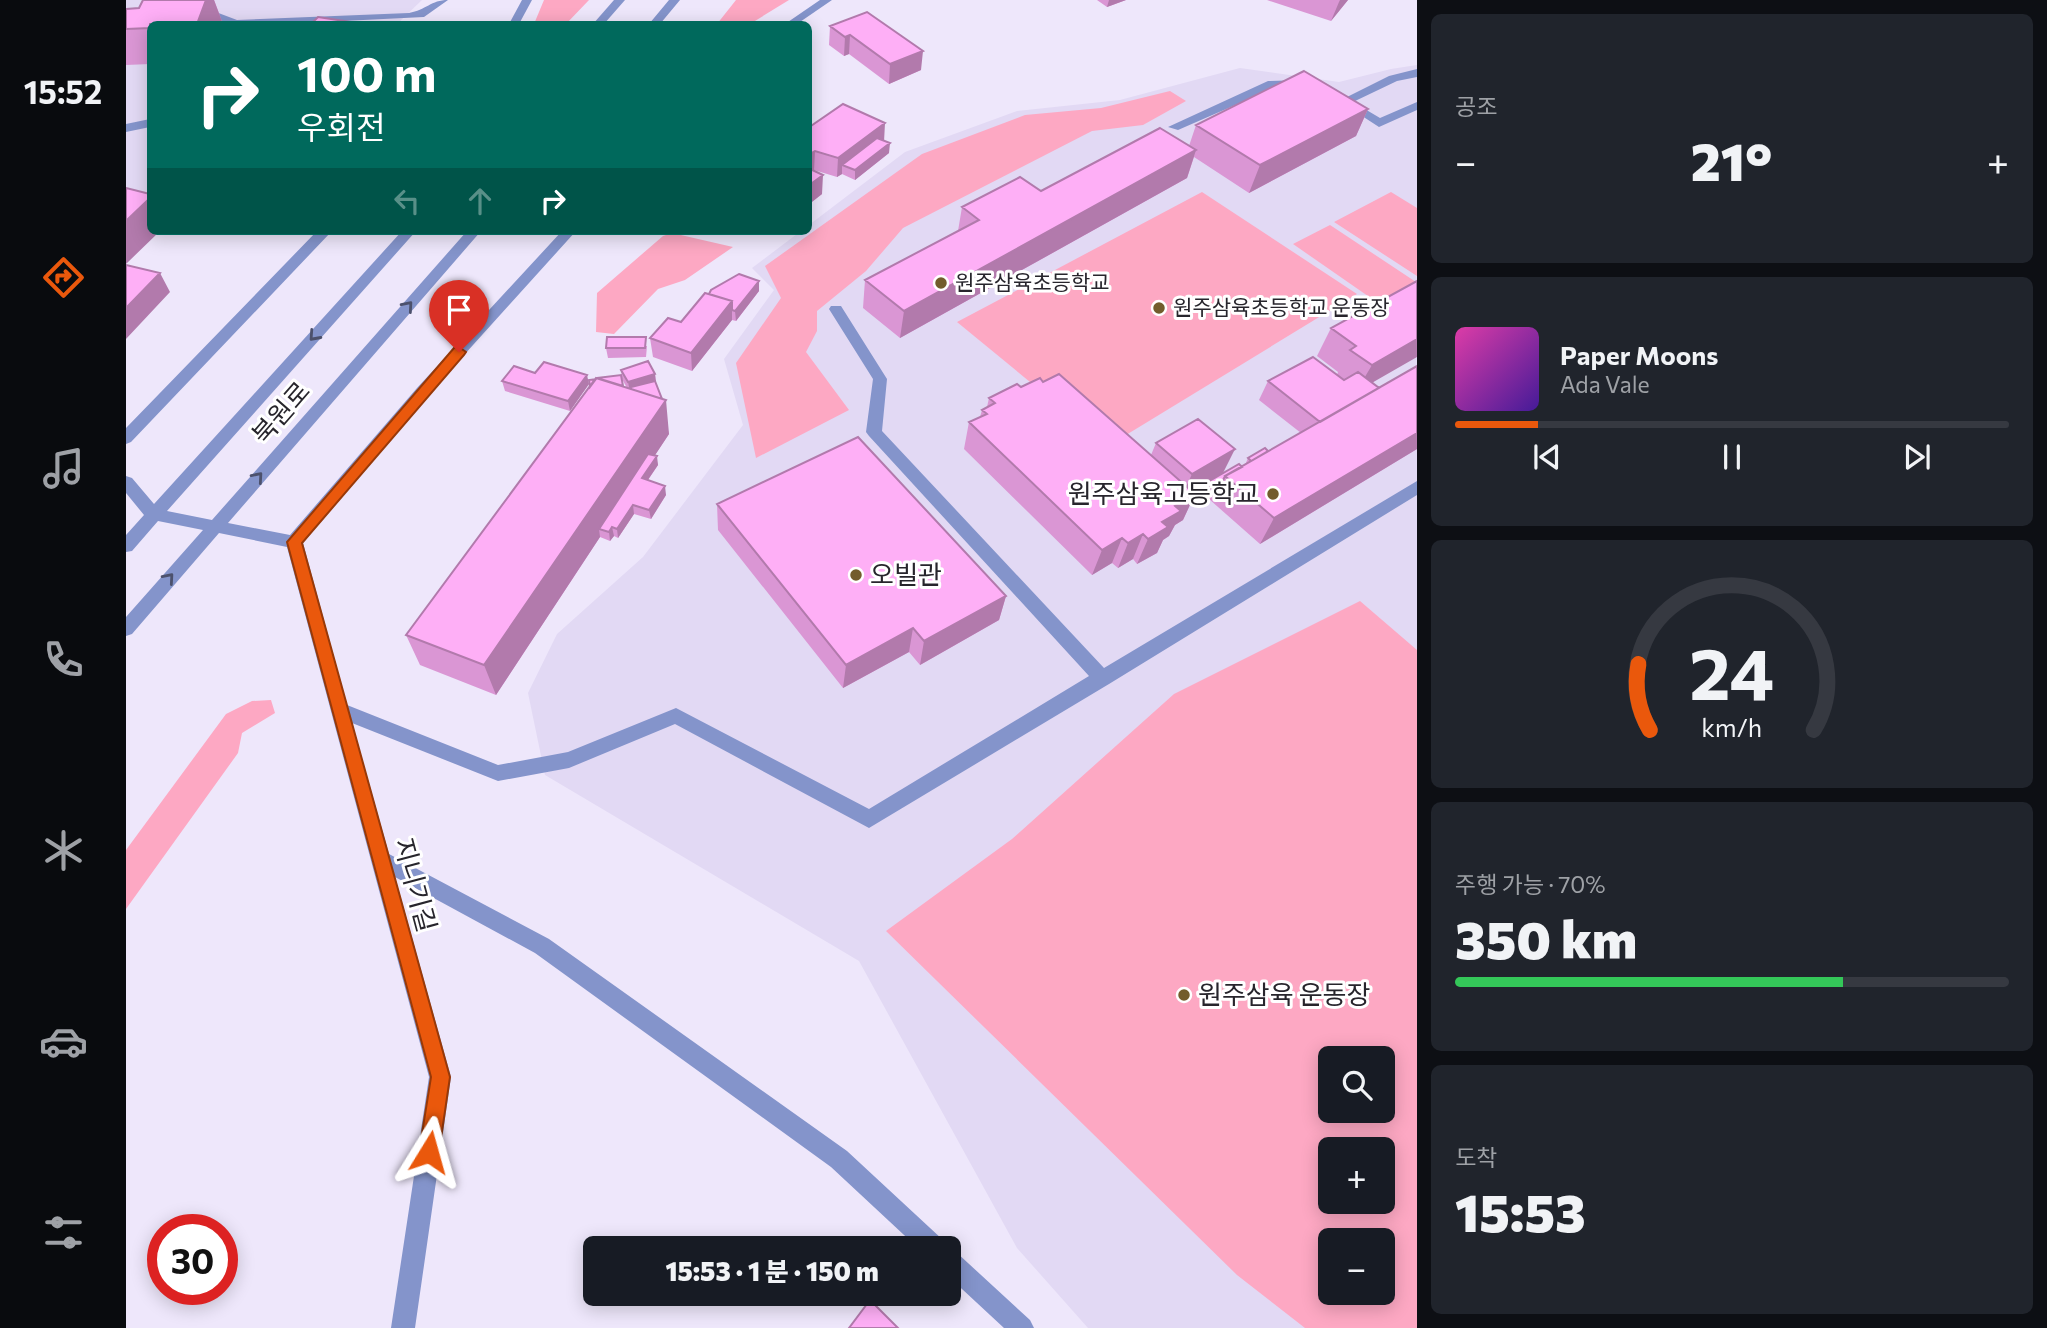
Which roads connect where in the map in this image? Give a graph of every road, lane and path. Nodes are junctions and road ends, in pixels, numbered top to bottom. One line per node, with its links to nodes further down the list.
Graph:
1 (174, 0): 8 (street)
2 (443, 0): 7 (street)
3 (527, 0): 10 (street)
4 (620, 0): 11 (street)
5 (675, 0): 12 (street)
6 (827, 0): 13 (street)
7 (408, 20): 9 (street)
8 (231, 21)
9 (368, 21)
10 (516, 21)
11 (600, 21)
12 (657, 21)
13 (795, 21)
14 (1417, 73): 16 (street)
15 (1310, 85): 18 (street)
16 (1417, 106)
17 (147, 124): 19 (street)
18 (1174, 127)
19 (126, 128)
20 (321, 235): 25 (street)
21 (405, 235): 28 (street, 북원로, one-way to 28)
22 (470, 235): 29 (street, 북원로, one-way to 22)
23 (565, 235): 30 (street)
24 (836, 309): 33 (street)
25 (126, 438)
26 (126, 482): 28 (street)
27 (1417, 488): 33 (street)
28 (153, 514): 29 (street); 31 (street, 북원로)
29 (213, 528): 30 (street); 32 (street, 북원로, one-way to 29)
30 (294, 542): 34 (street, 지니기길)
31 (126, 547)
32 (126, 629)
33 (1103, 679): 34 (street)
34 (340, 710): 35 (street, 지니기길)
35 (380, 859): 36 (street); 38 (street, 지니기길)
36 (922, 1236)
37 (961, 1272): 39 (street)
38 (403, 1328)
39 (1022, 1328)

